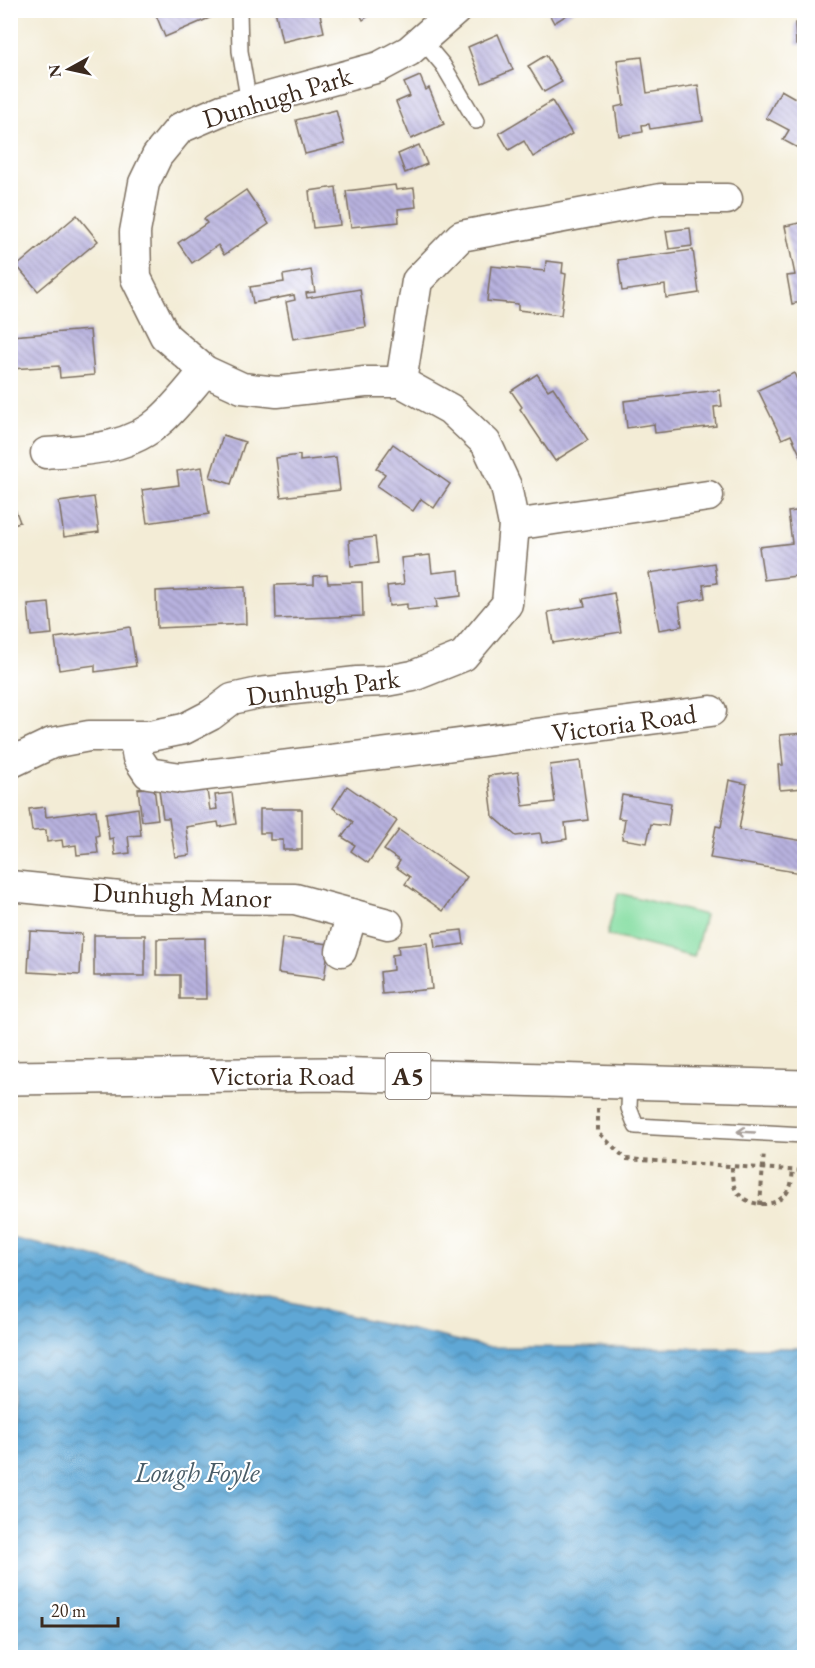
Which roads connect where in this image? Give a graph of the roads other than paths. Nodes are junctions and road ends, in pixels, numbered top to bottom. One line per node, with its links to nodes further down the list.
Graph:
1 (239, 10): 4 (lane)
2 (456, 10): 3 (street, Dunhugh Park)
3 (422, 40): 4 (street, Dunhugh Park); 5 (lane)
4 (249, 103): 7 (street, Dunhugh Park)
5 (476, 121)
6 (728, 198): 8 (street)
7 (205, 371): 8 (street, Dunhugh Park); 9 (street)
8 (401, 382): 11 (street, Dunhugh Park)
9 (46, 453)
10 (708, 496): 11 (street)
11 (514, 525): 13 (street, Dunhugh Park)
12 (711, 711): 13 (street, Victoria Road)
13 (134, 737): 14 (street, Dunhugh Park)
14 (10, 763)
15 (10, 886): 16 (street, Dunhugh Manor)
16 (352, 914): 17 (street, Dunhugh Manor); 18 (street)
17 (388, 924)
18 (341, 951)
19 (10, 1078): 20 (highway, Victoria Road / A5)
20 (630, 1081): 21 (highway, Victoria Road / A5); 22 (lane, one-way to 20)
21 (804, 1087)
22 (804, 1135)

